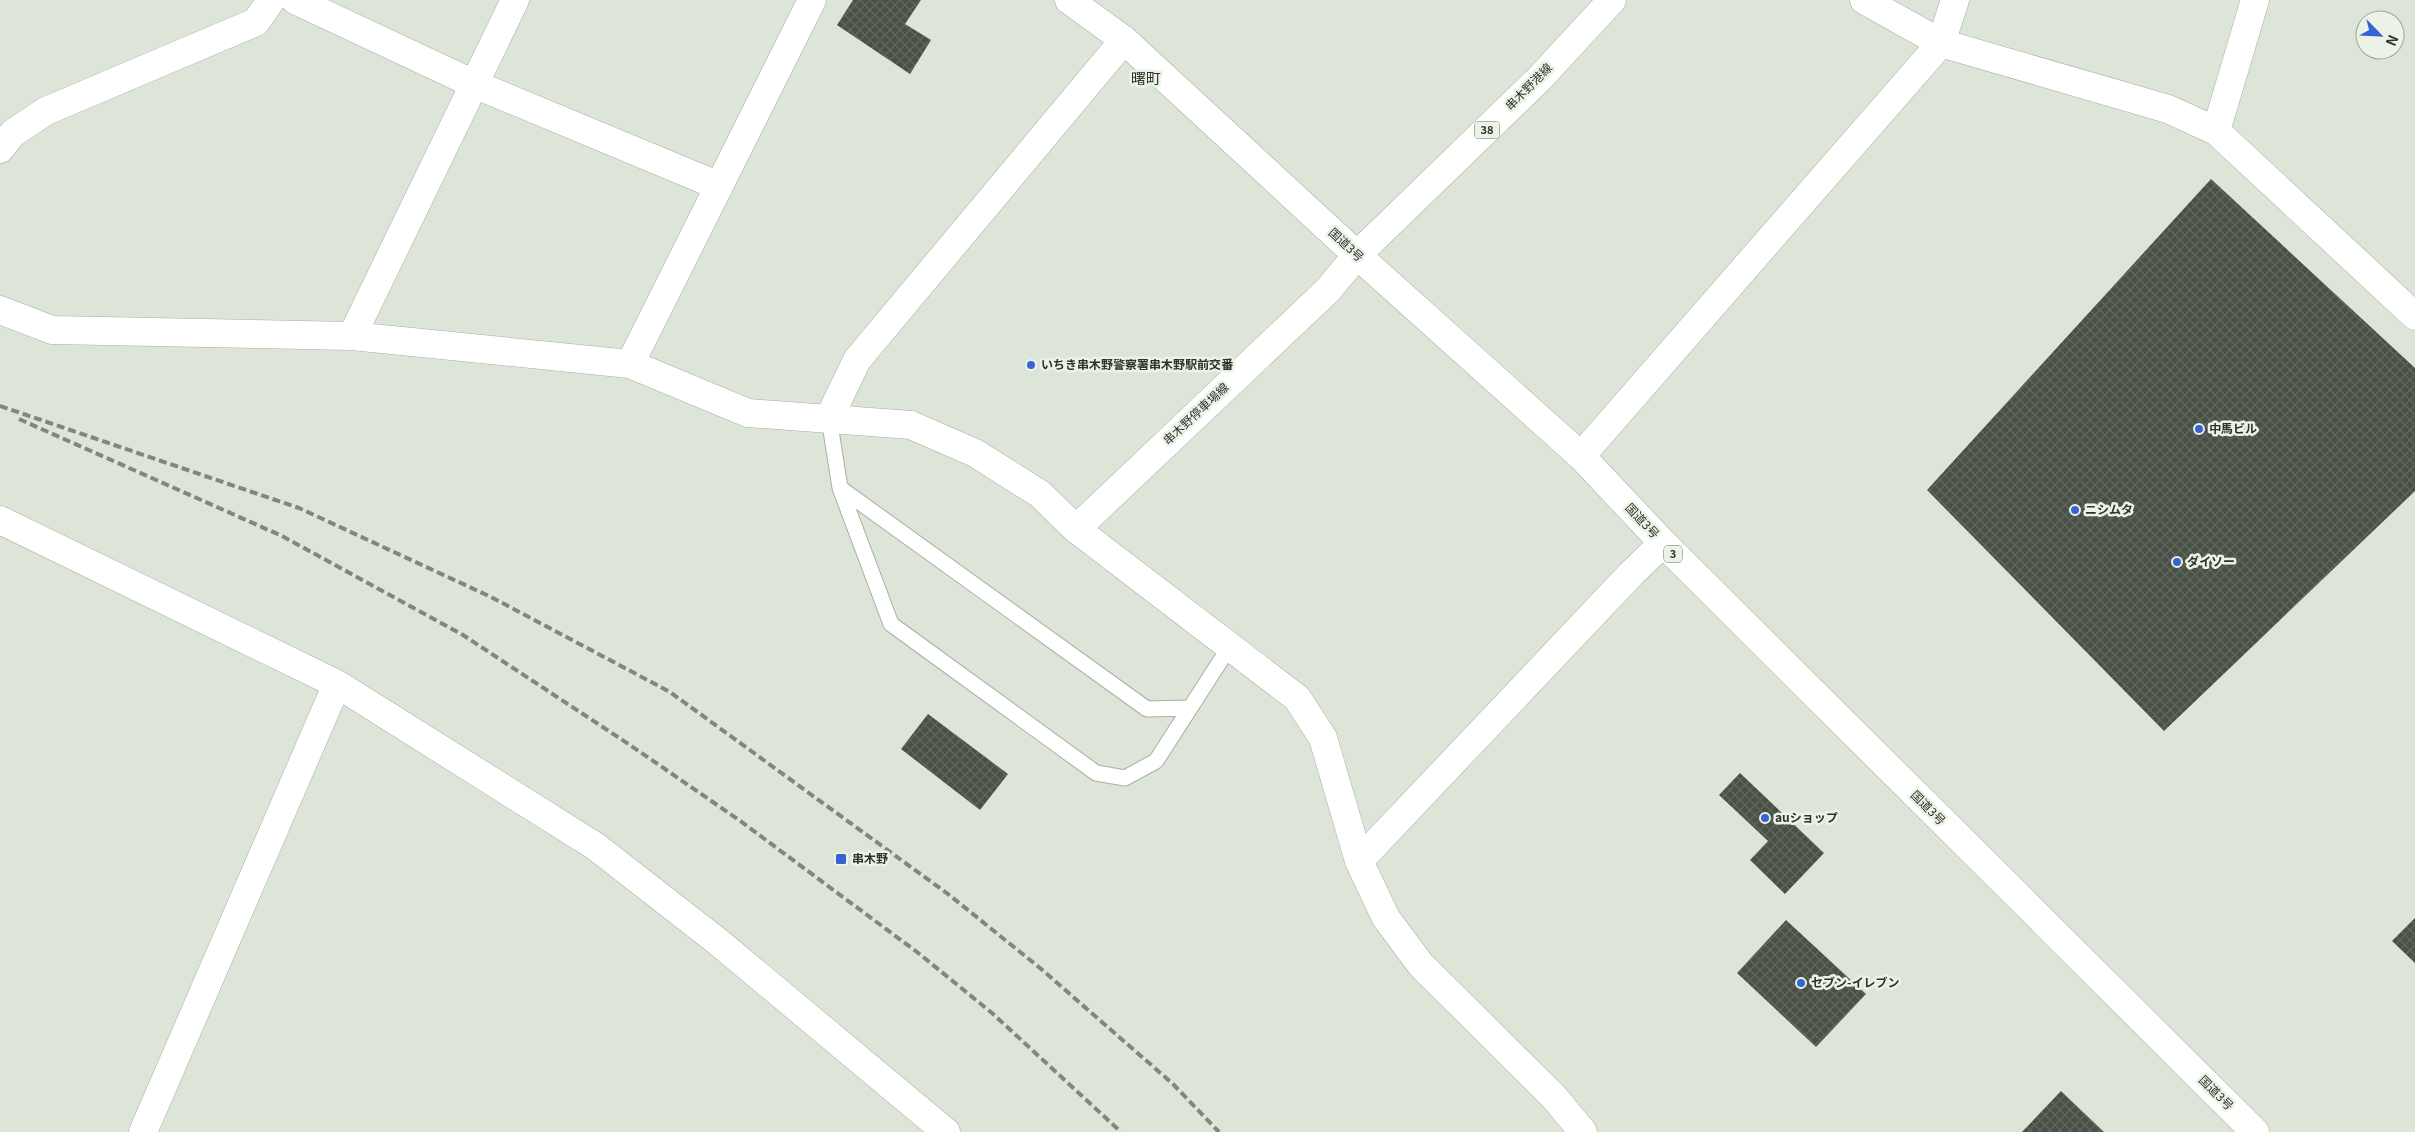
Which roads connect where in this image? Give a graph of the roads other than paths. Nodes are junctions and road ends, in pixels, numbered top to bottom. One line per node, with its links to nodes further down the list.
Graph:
1 (271, 0): 14 (main road)
2 (295, 0): 12 (main road)
3 (515, 0): 12 (main road)
4 (812, 0): 15 (main road)
5 (1069, 0): 10 (main road, 国道3号 / 3)
6 (1612, 0): 16 (main road, 串木野港線 / 38)
7 (1864, 0): 11 (main road)
8 (1955, 0): 11 (main road)
9 (2255, 0): 13 (main road)
10 (1124, 40): 16 (main road, 国道3号 / 3); 21 (main road)
11 (1941, 43): 13 (main road); 22 (main road)
12 (474, 84): 15 (main road); 19 (main road)
13 (2216, 131): 18 (main road)
14 (0, 149)
15 (719, 186): 20 (main road)
16 (1357, 255): 22 (main road, 国道3号 / 3); 25 (main road, 串木野停車場線)
17 (0, 310): 19 (main road)
18 (2414, 313)
19 (352, 336): 20 (main road)
20 (630, 364): 21 (main road)
21 (829, 418): 23 (lane); 25 (main road)
22 (1581, 456): 26 (main road, 国道3号 / 3)
23 (840, 488): 29 (lane); 29 (lane)
24 (0, 520): 28 (main road)
25 (1076, 528): 27 (main road)
26 (1663, 544): 30 (main road); 34 (main road, 国道3号 / 3)
27 (1230, 646): 29 (lane); 30 (main road)
28 (337, 684): 31 (main road); 32 (main road)
29 (1190, 708)
30 (1359, 861): 33 (main road)
31 (143, 1132)
32 (946, 1132)
33 (1583, 1132)
34 (2255, 1132)

